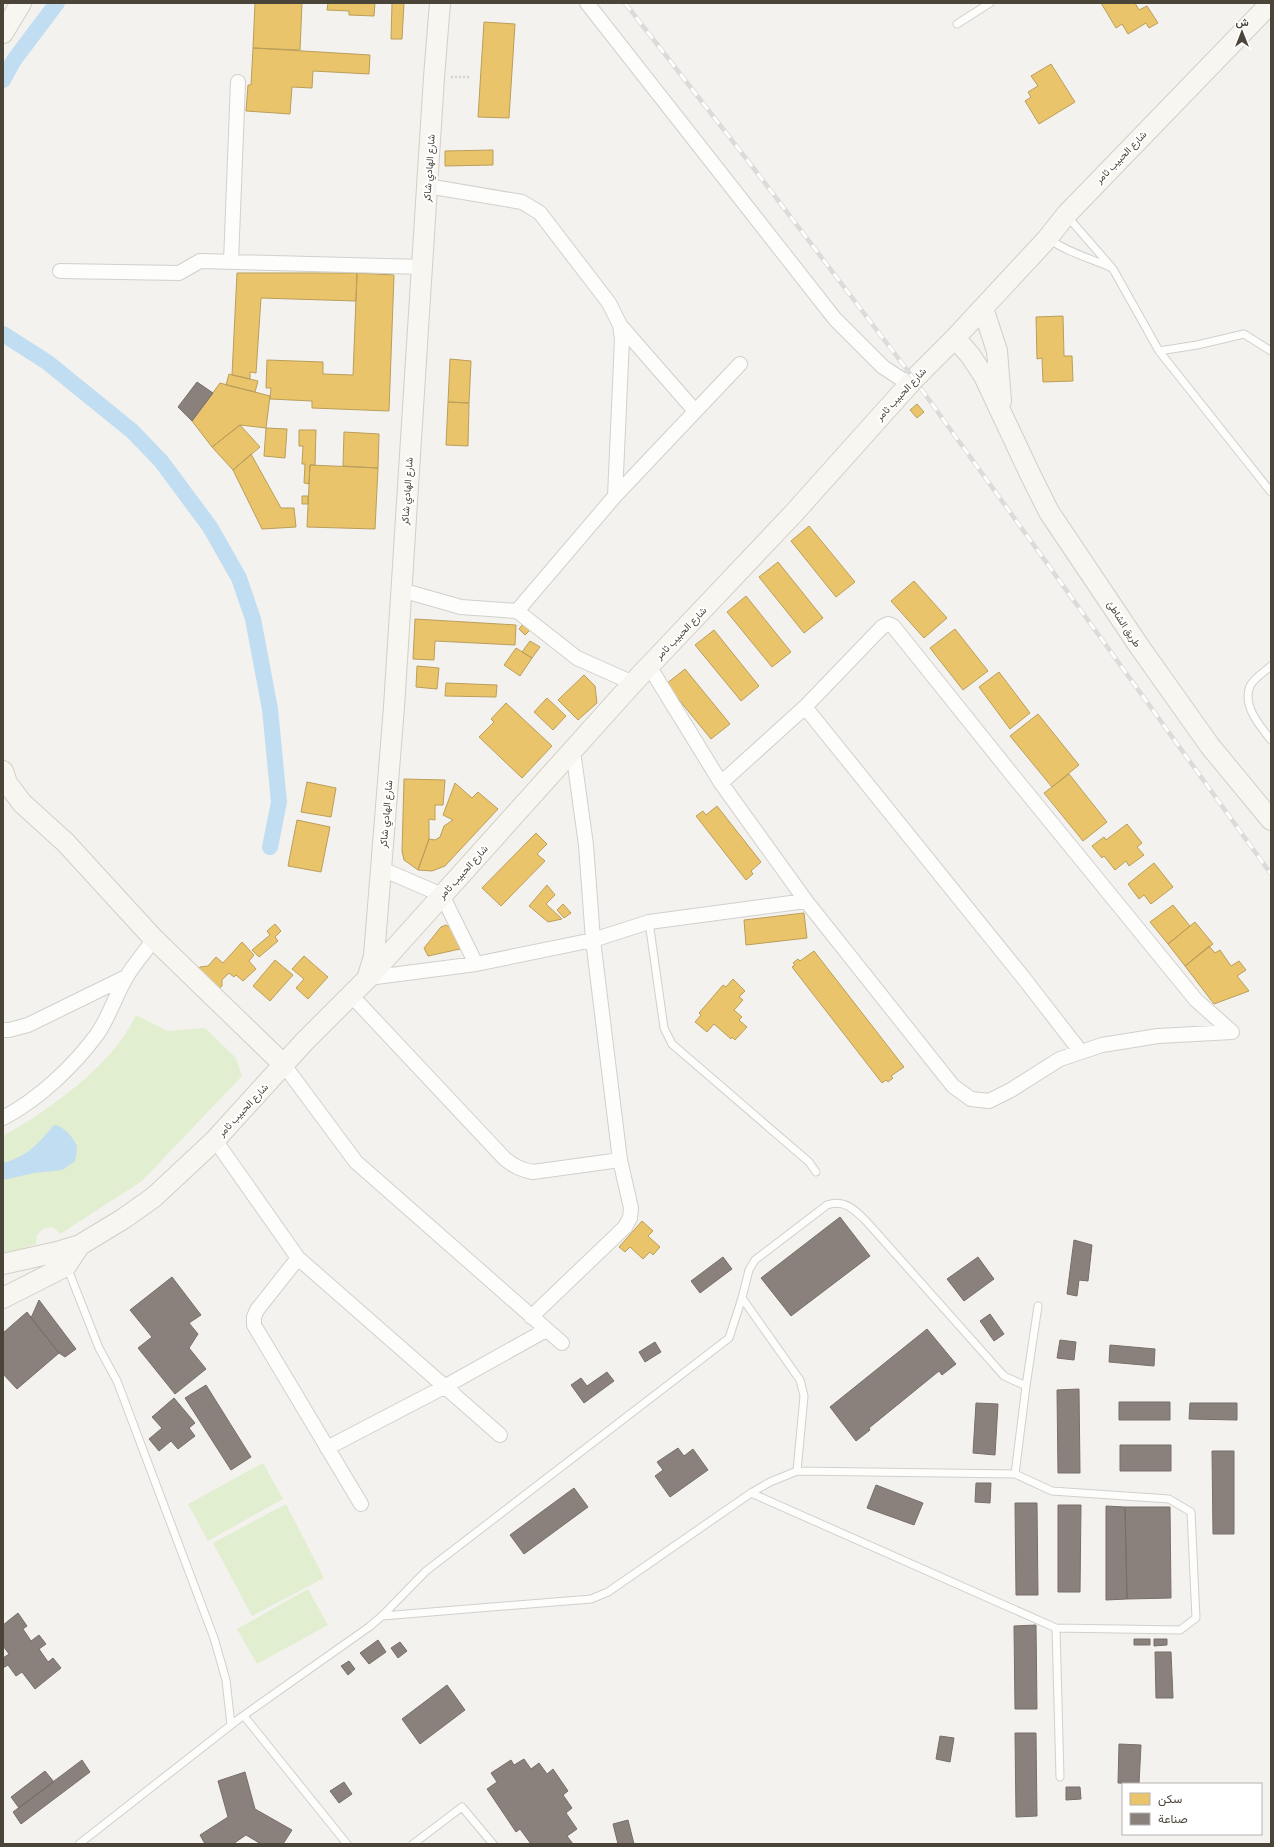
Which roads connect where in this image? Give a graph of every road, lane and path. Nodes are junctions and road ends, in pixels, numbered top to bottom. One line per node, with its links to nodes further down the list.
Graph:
1 (21, 3): 7 (street)
2 (440, 3): 9 (street, شارع الهادي شاكر)
3 (587, 3): 22 (street)
4 (990, 3): 6 (lane)
5 (1270, 4): 10 (street, شارع الحبيب ثامر)
6 (957, 24)
7 (3, 33)
8 (238, 82): 12 (street)
9 (427, 186): 13 (street, شارع الهادي شاكر); 17 (street)
10 (1066, 215): 11 (street, شارع الحبيب ثامر); 14 (lane)
11 (1047, 239): 14 (lane); 16 (street, شارع الحبيب ثامر)
12 (231, 262): 13 (street); 15 (street)
13 (423, 267): 27 (street, شارع الهادي شاكر)
14 (1114, 269): 19 (lane)
15 (60, 271)
16 (983, 308): 18 (street, شارع الحبيب ثامر); 24 (street, طريق الشاطئ)
17 (620, 326): 23 (street); 26 (street)
18 (955, 338): 22 (street, شارع الحبيب ثامر); 24 (street, طريق الشاطئ)
19 (1159, 351): 20 (lane); 25 (lane)
20 (1271, 351)
21 (740, 364): 23 (street)
22 (909, 384): 29 (street, شارع الحبيب ثامر)
23 (695, 411): 26 (street)
24 (1002, 413): 37 (street, طريق الشاطئ)
25 (1271, 492)
26 (615, 496): 28 (street)
27 (401, 590): 28 (street); 38 (street, شارع الهادي شاكر)
28 (517, 611): 31 (street)
29 (649, 666): 31 (street, شارع الحبيب ثامر); 36 (street)
30 (1271, 666): 33 (lane)
31 (633, 683): 34 (street, شارع الحبيب ثامر)
32 (805, 707): 36 (street); 49 (street); 49 (street)
33 (1271, 740)
34 (573, 751): 39 (street, شارع الحبيب ثامر); 43 (street)
35 (3, 771): 42 (street)
36 (720, 783): 40 (street)
37 (1271, 820)
38 (382, 869): 39 (street); 46 (street, شارع الهادي شاكر)
39 (442, 895): 44 (street); 46 (street, شارع الحبيب ثامر)
40 (806, 900): 41 (street); 49 (street)
41 (649, 922): 43 (street); 54 (lane)
42 (154, 940): 45 (street); 50 (street)
43 (593, 940): 44 (street); 53 (street)
44 (476, 964): 46 (street)
45 (126, 977): 48 (street); 51 (street)
46 (368, 978): 47 (street, شارع الحبيب ثامر)
47 (350, 994): 50 (street, شارع الحبيب ثامر); 53 (street)
48 (3, 1030)
49 (1081, 1052)
50 (284, 1065): 52 (street, شارع الحبيب ثامر); 61 (street)
51 (3, 1118)
52 (214, 1140): 55 (street); 56 (street, شارع الحبيب ثامر)
53 (620, 1160): 61 (street)
54 (816, 1172)
55 (298, 1258): 65 (street); 67 (street)
56 (62, 1259): 57 (street); 58 (street); 75 (lane)
57 (3, 1264)
58 (3, 1298)
59 (742, 1298): 64 (lane); 68 (lane); 72 (lane)
60 (1038, 1306): 64 (lane)
61 (531, 1317): 62 (street)
62 (546, 1330): 63 (street); 65 (street)
63 (562, 1344)
64 (1026, 1386): 69 (lane)
65 (444, 1387): 66 (street); 67 (street)
66 (500, 1435)
67 (327, 1448): 71 (street)
68 (797, 1471): 69 (lane); 70 (lane)
69 (1015, 1474): 73 (lane)
70 (751, 1493): 72 (lane); 73 (lane)
71 (361, 1504)
72 (382, 1616): 74 (lane)
73 (1056, 1628): 76 (lane)
74 (244, 1716): 75 (lane); 78 (lane)
75 (231, 1725): 77 (lane)
76 (1060, 1777)
77 (79, 1844)
78 (347, 1844)
79 (413, 1844): 80 (lane)
80 (493, 1844)

